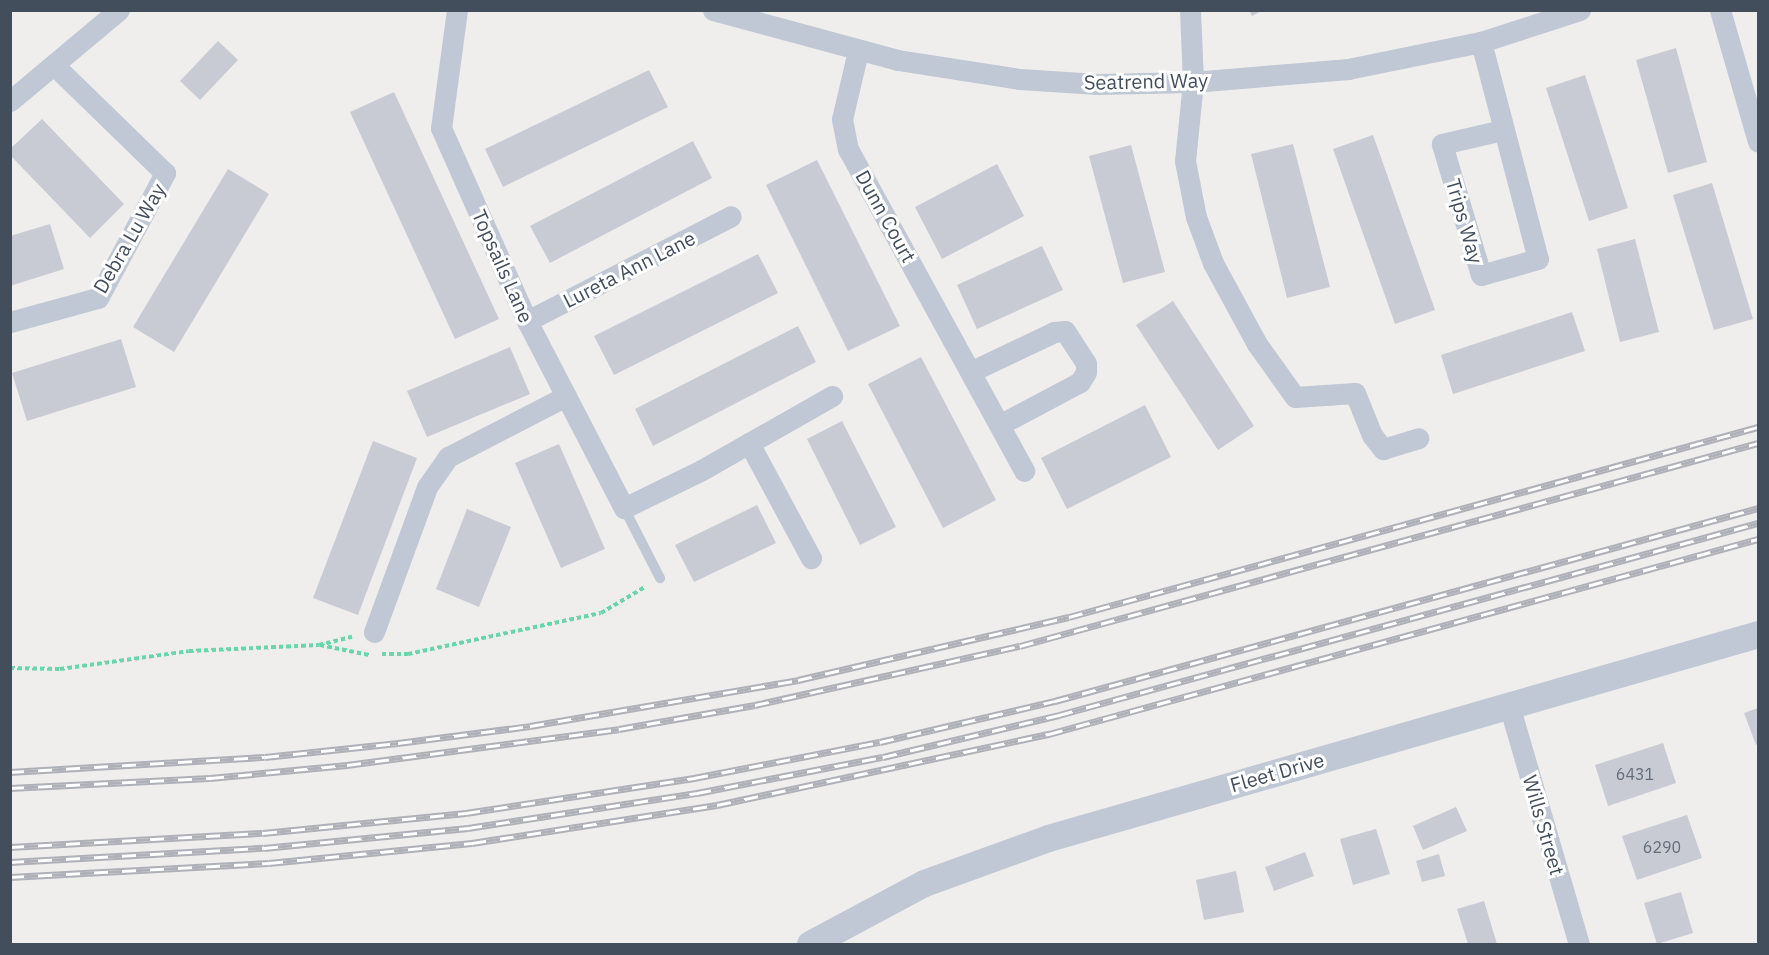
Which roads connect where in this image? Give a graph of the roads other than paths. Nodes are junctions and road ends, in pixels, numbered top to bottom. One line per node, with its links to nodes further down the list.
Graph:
1 (119, 10): 9 (street)
2 (457, 10): 15 (street, Topsails Lane)
3 (1190, 10): 10 (street)
4 (1580, 10): 7 (street, Seatrend Way)
5 (1720, 10): 13 (street)
6 (720, 12): 8 (street, Seatrend Way)
7 (1481, 42): 10 (street, Seatrend Way); 12 (street, Trips Way)
8 (858, 51): 10 (street, Seatrend Way); 17 (street, Dunn Court)
9 (54, 65): 11 (street); 16 (street, Debra Lu Way)
10 (1193, 82): 21 (street)
11 (10, 101)
12 (1502, 130): 12 (street, Trips Way)
13 (1758, 141)
14 (731, 216): 15 (street, Lureta Ann Lane)
15 (527, 321): 18 (street, Topsails Lane)
16 (10, 322)
17 (972, 371): 20 (street, Dunn Court); 20 (street)
18 (566, 396): 24 (street, Topsails Lane); 27 (street)
19 (832, 396): 22 (street)
20 (1001, 424): 23 (street, Dunn Court)
21 (1419, 438)
22 (749, 443): 24 (street); 25 (street)
23 (1024, 471)
24 (624, 508): 26 (lane)
25 (811, 558)
26 (660, 578)
27 (374, 632)
28 (1758, 634): 29 (street, Fleet Drive)
29 (1509, 705): 30 (street, Fleet Drive); 31 (street, Wills Street)
30 (810, 945)
31 (1579, 945)

